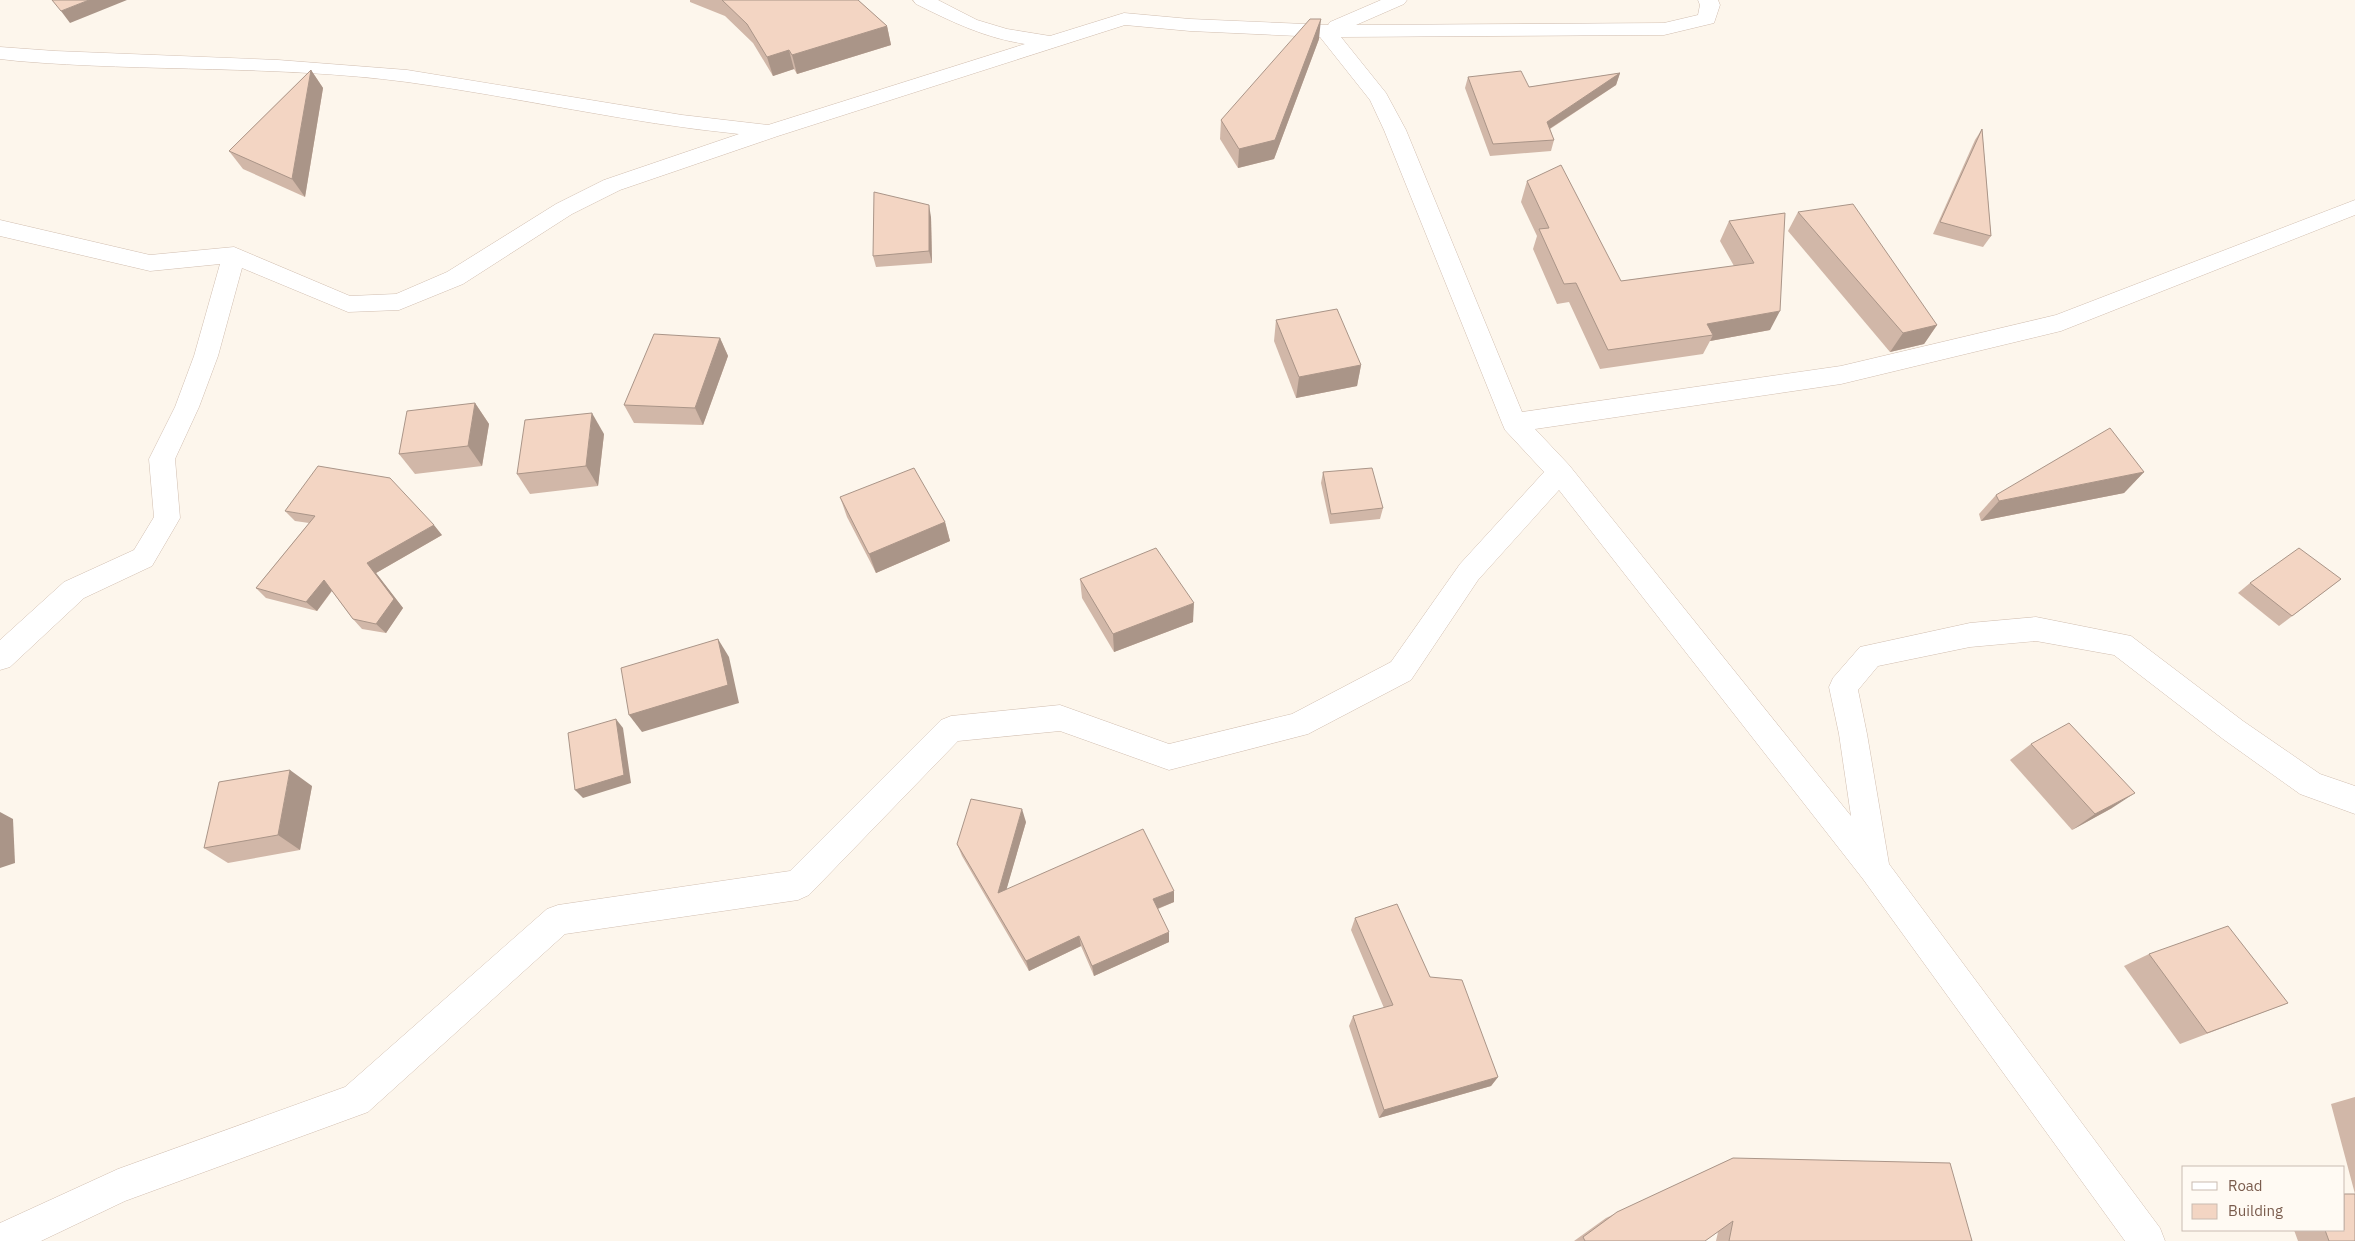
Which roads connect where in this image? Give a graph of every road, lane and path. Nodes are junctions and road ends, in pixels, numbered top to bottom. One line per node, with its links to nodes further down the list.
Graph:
1 (923, 0): 7 (street)
2 (1397, 0): 6 (street)
3 (1708, 0): 6 (street)
4 (1145, 5): 5 (street)
5 (1124, 19): 6 (street); 7 (street)
6 (1326, 31): 13 (street)
7 (1052, 42): 9 (street)
8 (0, 53): 9 (street)
9 (771, 131): 12 (street)
10 (2355, 206): 13 (street)
11 (0, 228): 12 (street)
12 (234, 256): 15 (street)
13 (1514, 423): 14 (street)
14 (1560, 472): 17 (street); 18 (street)
15 (0, 658)
16 (2355, 800): 17 (street)
17 (1874, 869): 19 (street)
18 (2, 1241)
19 (2147, 1241)

